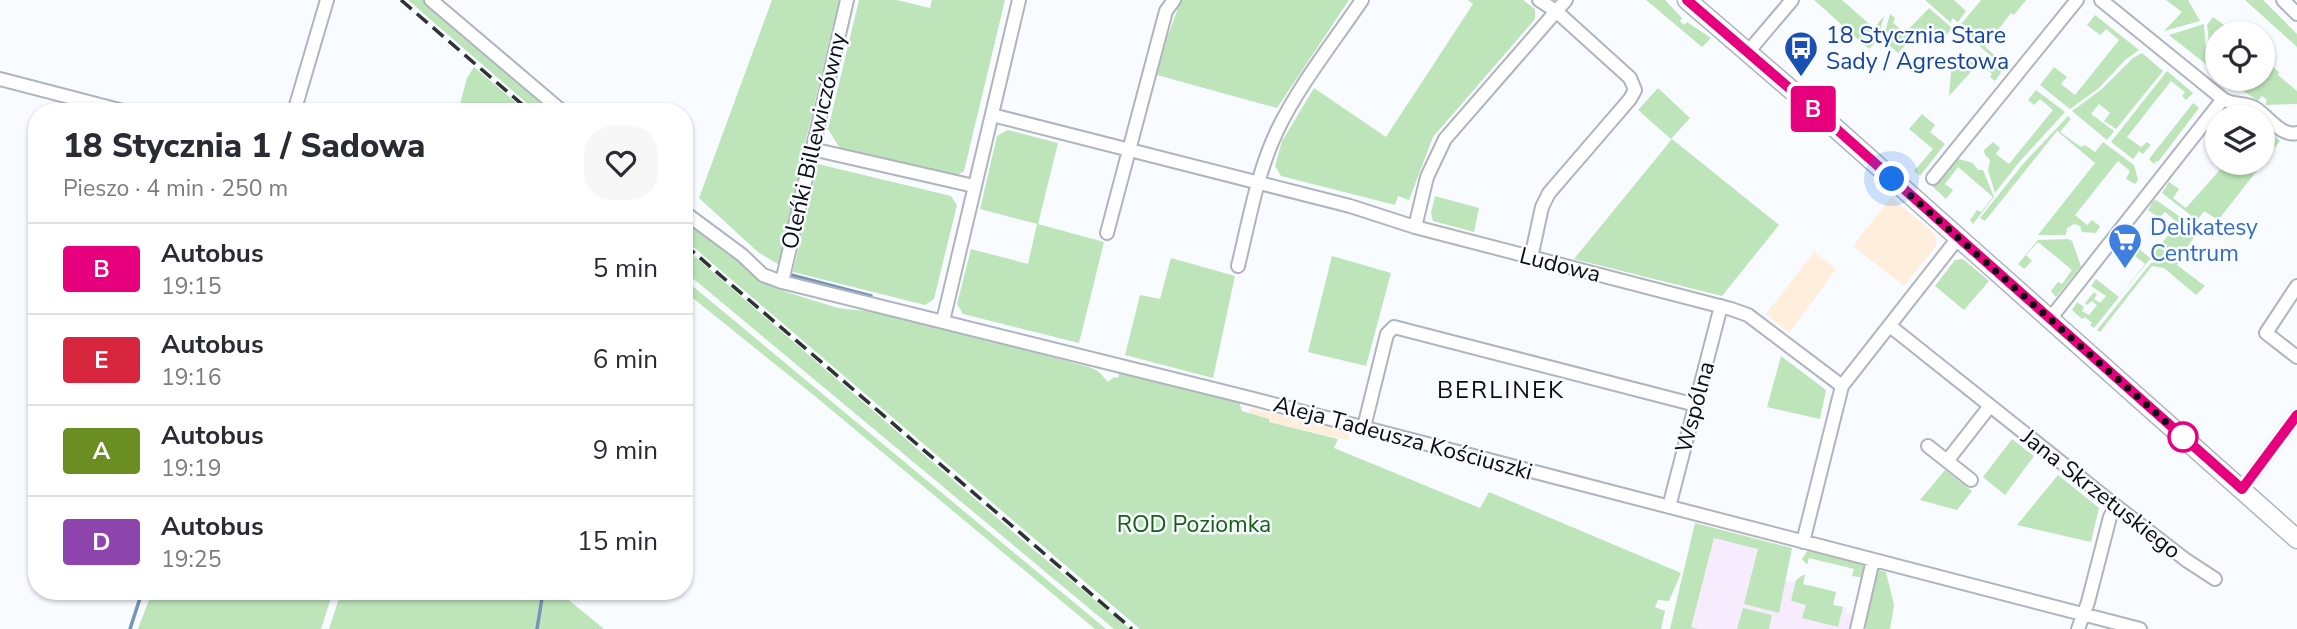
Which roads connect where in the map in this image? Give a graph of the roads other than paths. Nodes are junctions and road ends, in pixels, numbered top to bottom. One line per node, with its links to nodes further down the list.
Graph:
1 (327, 0): 20 (street)
2 (431, 0): 21 (street)
3 (847, 0): 24 (street, Oleńki Billewiczówny)
4 (1019, 0): 22 (street)
5 (1174, 0): 25 (street)
6 (1362, 0): 27 (street)
7 (1539, 0): 14 (street)
8 (1566, 0): 14 (street)
9 (1687, 0): 16 (main road)
10 (1792, 0): 16 (street)
11 (2077, 0): 26 (street)
12 (2101, 0): 18 (street)
13 (2283, 0): 15 (street)
14 (1556, 11): 30 (street); 33 (street)
15 (2297, 14)
16 (1748, 52): 32 (main road)
17 (0, 79): 19 (street)
18 (2224, 99): 23 (street); 38 (street)
19 (92, 103)
20 (296, 103)
21 (552, 103)
22 (992, 115): 25 (street, Ludowa); 28 (street)
23 (2297, 134)
24 (812, 149): 28 (street); 35 (street, Oleńki Billewiczówny)
25 (1129, 151): 27 (street, Ludowa); 31 (street)
26 (1933, 178)
27 (1259, 184): 30 (street, Ludowa); 34 (street)
28 (974, 186): 39 (street)
29 (693, 219): 35 (street, Aleja Tadeusza Kościuszki)
30 (1415, 227): 33 (street, Ludowa)
31 (1107, 233)
32 (1958, 238): 38 (main road); 40 (street)
33 (1531, 258): 37 (street, Ludowa)
34 (1238, 266)
35 (782, 282): 39 (street, Aleja Tadeusza Kościuszki)
36 (2297, 286): 41 (street)
37 (1721, 306): 42 (street, Ludowa); 43 (street, Wspólna)
38 (2050, 319): 50 (main road)
39 (943, 321): 46 (street, Aleja Tadeusza Kościuszki)
40 (1889, 326): 42 (street); 44 (street, Jana Skrzetuskiego)
41 (2297, 357)
42 (1842, 386): 54 (street)
43 (1696, 405): 46 (street); 52 (street, Wspólna)
44 (1990, 406): 48 (street); 51 (street, Jana Skrzetuskiego)
45 (2297, 415): 50 (street)
46 (1364, 427): 52 (street, Aleja Tadeusza Kościuszki)
47 (1928, 446): 48 (street)
48 (1947, 461): 49 (street)
49 (1971, 480)
50 (2242, 489): 53 (main road)
51 (2116, 506): 56 (street, Jana Skrzetuskiego); 57 (street)
52 (1669, 507): 54 (street, Aleja Tadeusza Kościuszki)
53 (2297, 539)
54 (1803, 542): 55 (street, Aleja Tadeusza Kościuszki)
55 (1873, 560): 57 (street, Aleja Tadeusza Kościuszki); 58 (street)
56 (2215, 579)
57 (2083, 614): 59 (street); 60 (street, Aleja Tadeusza Kościuszki)
58 (1857, 629)
59 (2078, 629)
60 (2140, 629)

